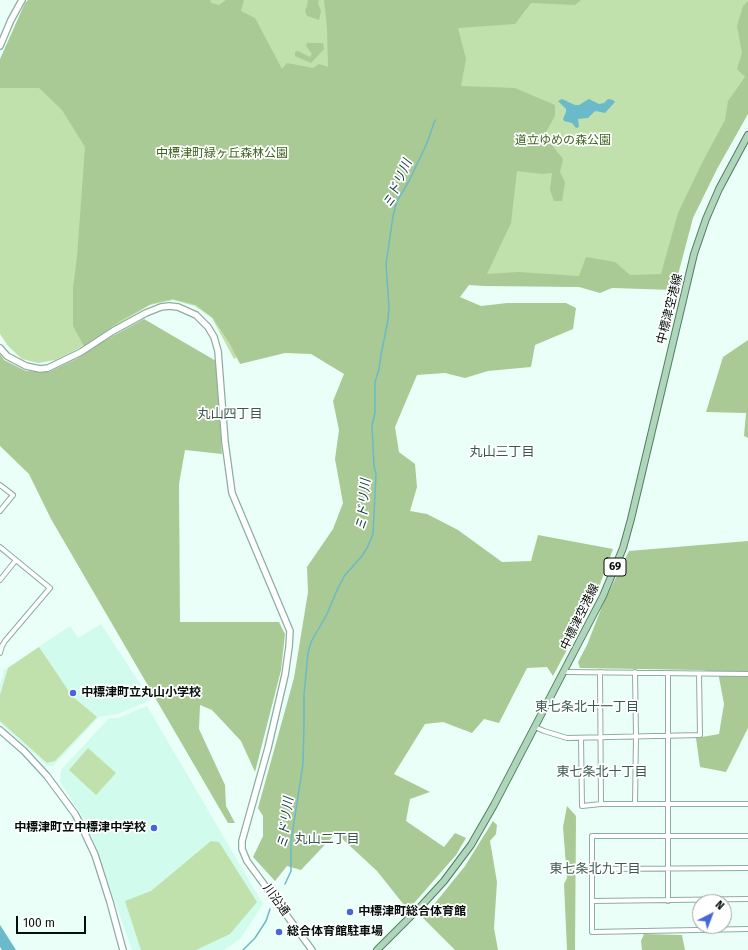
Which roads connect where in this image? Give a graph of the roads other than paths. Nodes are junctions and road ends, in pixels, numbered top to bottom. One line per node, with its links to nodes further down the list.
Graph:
1 (22, 0): 2 (street)
2 (0, 46)
3 (748, 135): 13 (main road, 中標津空港線 / 69)
4 (0, 348): 43 (street, 川沿通)
5 (0, 485): 6 (street)
6 (0, 511)
7 (0, 547): 8 (street)
8 (16, 560): 9 (street); 11 (street)
9 (0, 580)
10 (0, 637): 11 (street)
11 (5, 641): 12 (street)
12 (0, 653)
13 (565, 672): 14 (street); 19 (main road, 中標津空港線 / 69)
14 (600, 672): 15 (street); 23 (street)
15 (635, 672): 16 (street); 21 (street)
16 (668, 673): 17 (street); 22 (street)
17 (699, 674): 18 (street); 22 (street)
18 (748, 674)
19 (535, 727): 24 (street); 44 (main road, 中標津空港線 / 69)
20 (0, 730): 42 (street)
21 (636, 736): 22 (street); 23 (street); 26 (street)
22 (668, 736): 27 (street)
23 (601, 737): 24 (street); 25 (street)
24 (581, 738): 25 (street)
25 (601, 804): 26 (street)
26 (635, 804): 27 (street)
27 (668, 804): 28 (street); 30 (street)
28 (748, 804)
29 (748, 836): 30 (street)
30 (668, 837): 31 (street); 33 (street)
31 (668, 868): 32 (street); 33 (street); 37 (street)
32 (748, 868)
33 (592, 869): 36 (street)
34 (732, 900): 35 (street)
35 (748, 900)
36 (592, 901): 37 (street); 39 (street)
37 (668, 901): 38 (street)
38 (692, 901)
39 (692, 928)
40 (732, 929): 41 (street)
41 (748, 929)
42 (123, 950)
43 (312, 950)
44 (377, 950)

